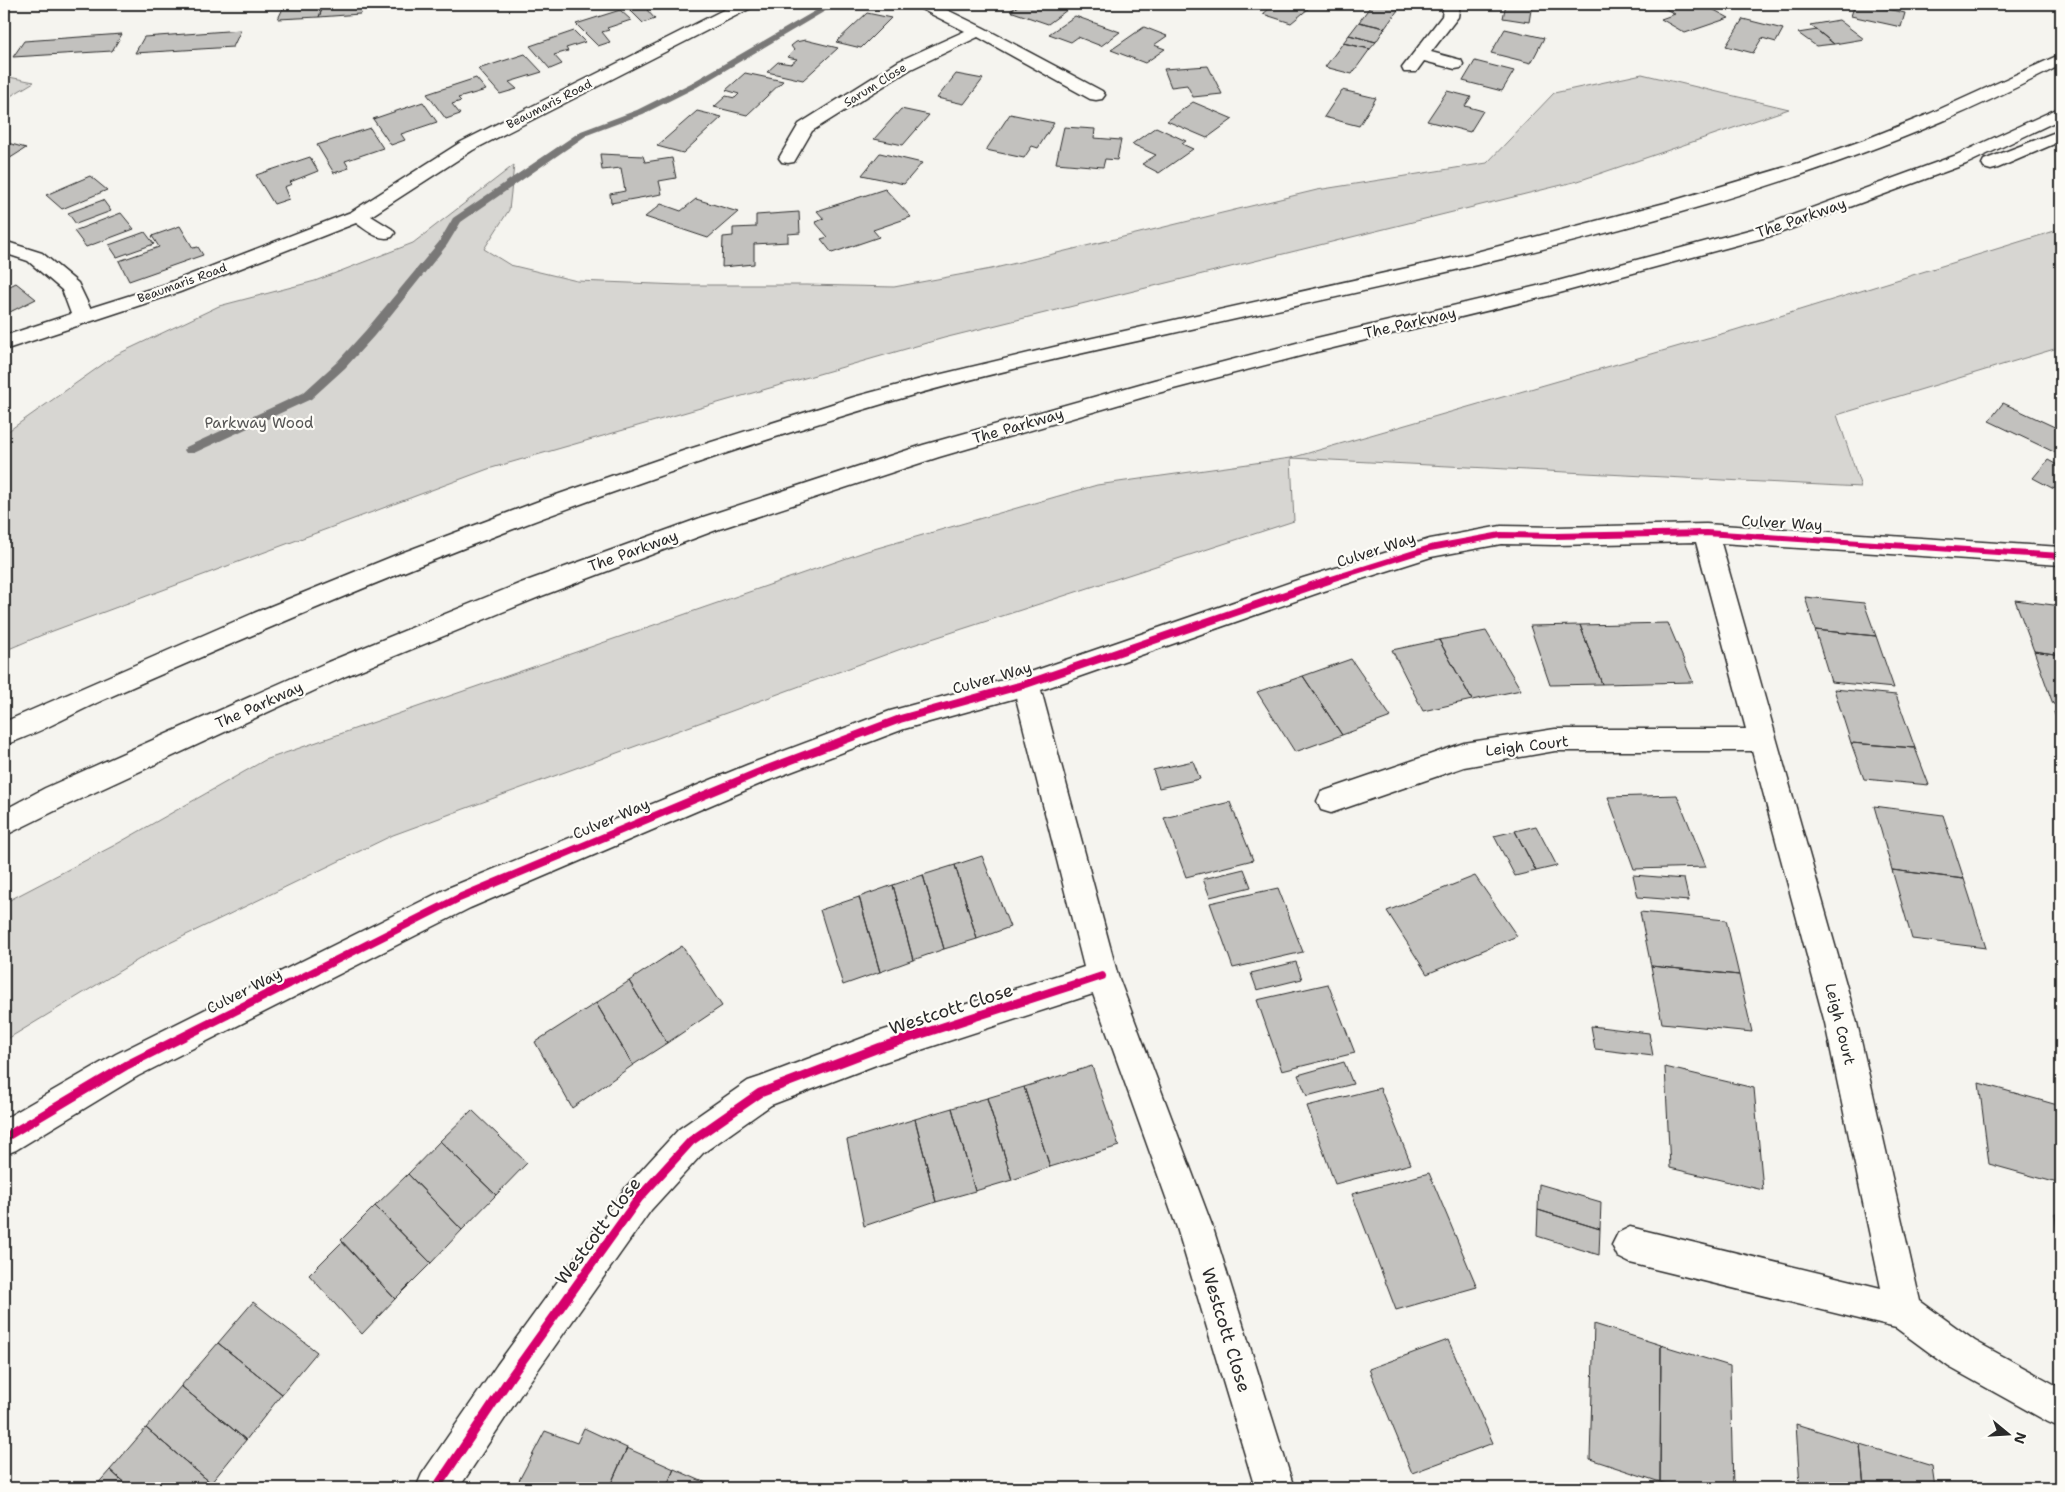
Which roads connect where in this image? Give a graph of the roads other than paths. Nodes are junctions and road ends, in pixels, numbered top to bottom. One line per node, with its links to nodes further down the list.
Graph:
1 (748, 4): 13 (main road, Beaumaris Road)
2 (923, 4): 4 (main road)
3 (1452, 4): 5 (main road)
4 (978, 31): 9 (main road); 12 (main road, Sarum Close)
5 (1420, 54): 7 (main road); 8 (main road)
6 (2061, 59): 22 (main road)
7 (1456, 64)
8 (1410, 68)
9 (1096, 95)
10 (2061, 112): 14 (main road, The Parkway)
11 (2061, 135): 14 (main road)
12 (788, 158)
13 (358, 216): 15 (main road); 17 (main road, Beaumaris Road)
14 (1767, 231): 25 (main road, The Parkway)
15 (385, 233)
16 (4, 247): 17 (main road)
17 (83, 317): 18 (main road, Beaumaris Road)
18 (4, 343)
19 (1706, 533): 20 (main road, Culver Way); 21 (main road, Culver Way); 23 (main road, Leigh Court)
20 (2061, 556)
21 (1026, 684): 26 (main road, Westcott Close); 27 (main road, Culver Way)
22 (4, 734)
23 (1762, 740): 24 (main road, Leigh Court); 29 (main road, Leigh Court)
24 (1331, 801)
25 (4, 824)
26 (1102, 976): 31 (main road, Westcott Close); 32 (main road, Westcott Close)
27 (4, 1138)
28 (1630, 1245): 29 (main road)
29 (1904, 1312): 30 (main road)
30 (2061, 1409)
31 (436, 1488)
32 (1275, 1488)

